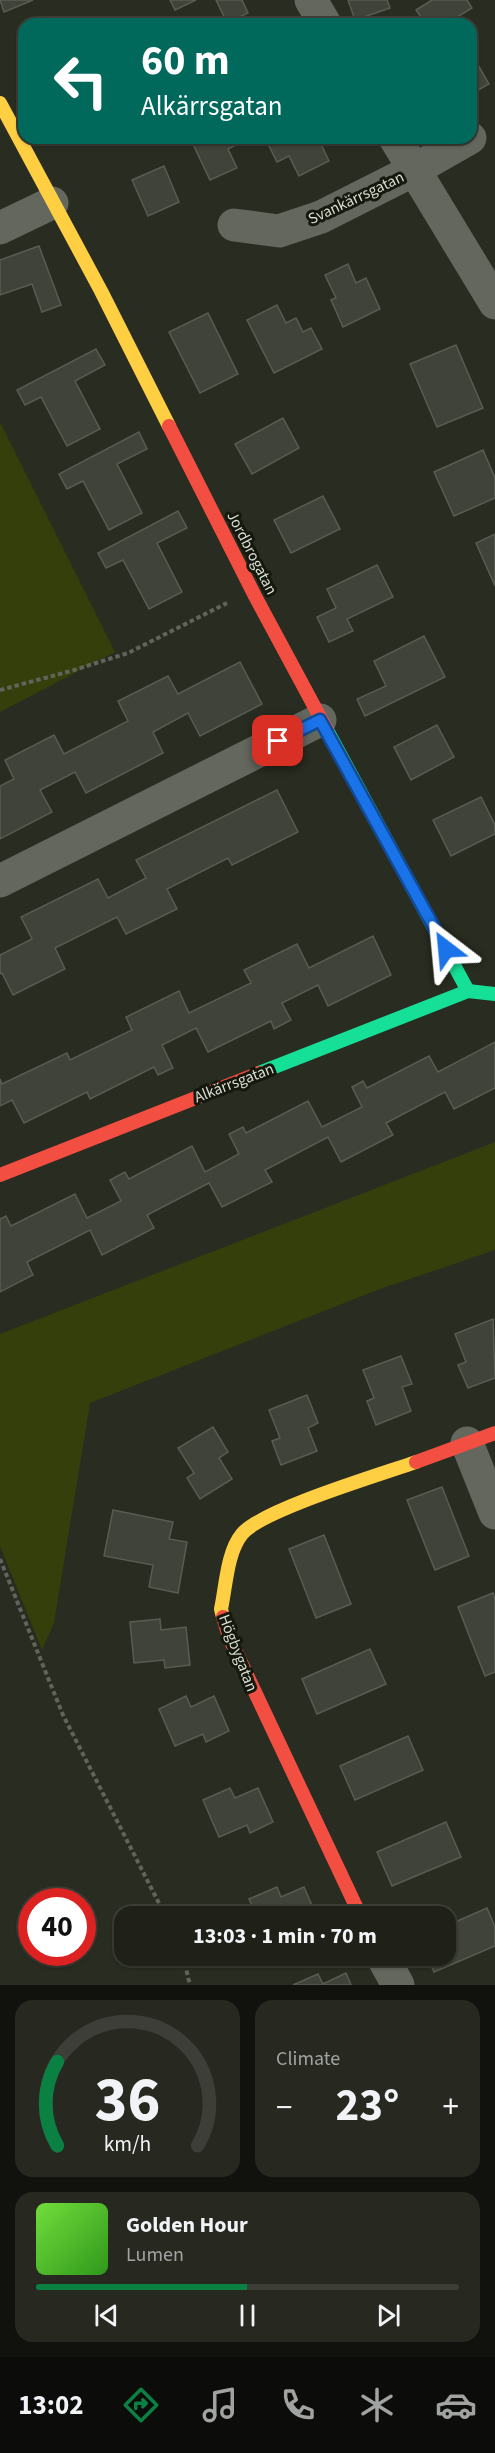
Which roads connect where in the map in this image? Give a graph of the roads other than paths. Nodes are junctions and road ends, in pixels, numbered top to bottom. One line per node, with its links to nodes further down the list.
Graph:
1 (311, 0): 2 (street)
2 (322, 18)
3 (0, 103): 6 (street, Jordbrogatan)
4 (495, 124): 5 (street, Svankärrsgatan)
5 (477, 134)
6 (18, 138)
7 (21, 144): 11 (street, Jordbrogatan)
8 (399, 144): 10 (street)
9 (460, 144): 10 (street, Svankärrsgatan)
10 (414, 170): 12 (street, Svankärrsgatan); 14 (street)
11 (52, 203): 13 (street); 15 (street, Jordbrogatan)
12 (234, 225)
13 (0, 228)
14 (495, 303)
15 (320, 720): 16 (street); 17 (street, Jordbrogatan)
16 (0, 881)
17 (468, 991): 18 (street); 19 (street, Alkärrsgatan)
18 (495, 994)
19 (0, 1175)
20 (481, 1438): 21 (street); 22 (street, Högbygatan)
21 (495, 1513)
22 (356, 1906)
23 (388, 1966): 24 (street)
24 (398, 1985)

